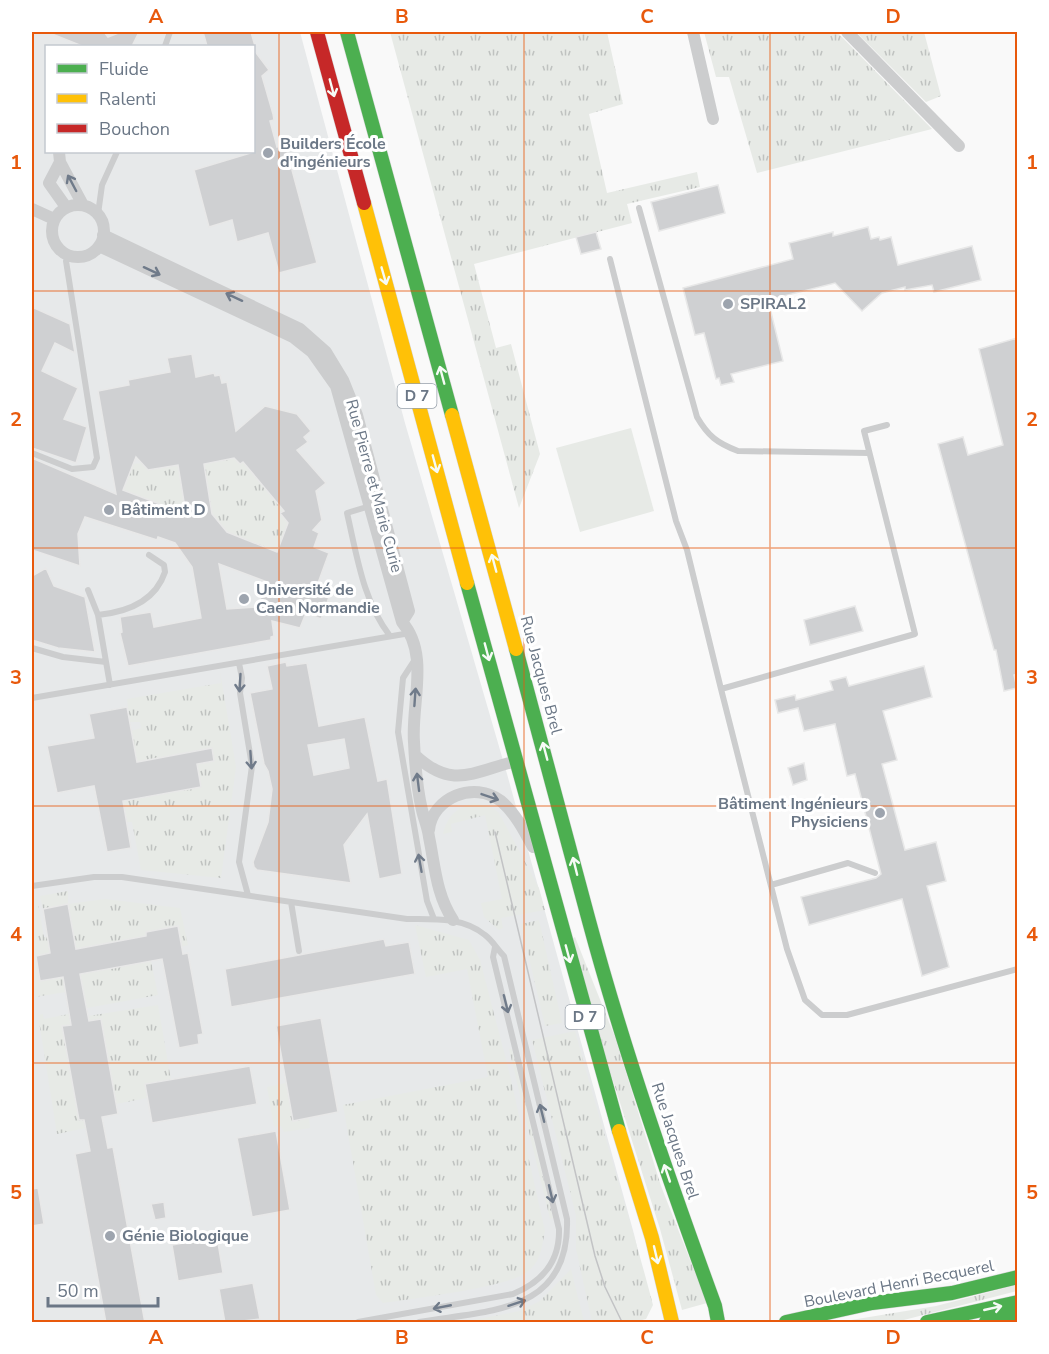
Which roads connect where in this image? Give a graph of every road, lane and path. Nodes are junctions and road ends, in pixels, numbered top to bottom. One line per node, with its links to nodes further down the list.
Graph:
1 (317, 32): 35 (main road, D 7, one-way to 35)
2 (347, 32): 36 (main road, Rue Jacques Brel / D 7, one-way to 2)
3 (693, 32): 5 (street)
4 (847, 32): 6 (street)
5 (713, 119)
6 (959, 146)
7 (117, 153): 13 (lane)
8 (60, 157): 9 (street, one-way to 8); 10 (street)
9 (83, 205): 10 (street); 13 (street)
10 (66, 207): 14 (street)
11 (639, 207): 20 (lane)
12 (32, 209): 14 (street)
13 (98, 214): 15 (street)
14 (54, 219): 16 (street)
15 (101, 241): 16 (street); 21 (street, Rue Pierre et Marie Curie)
16 (72, 256): 19 (lane)
17 (610, 259): 32 (lane)
18 (887, 425): 20 (lane)
19 (32, 453)
20 (869, 453): 32 (lane)
21 (374, 505): 25 (street, Rue Pierre et Marie Curie); 26 (lane)
22 (149, 555): 24 (lane)
23 (88, 590): 24 (lane)
24 (98, 615): 29 (lane)
25 (411, 633): 26 (lane); 28 (street)
26 (390, 636): 30 (lane)
27 (32, 648): 29 (lane)
28 (416, 658): 34 (street, one-way to 28); 44 (lane, one-way to 28)
29 (106, 662): 31 (lane)
30 (239, 663): 31 (lane); 42 (lane, one-way to 42)
31 (110, 685): 33 (lane)
32 (721, 689): 40 (lane)
33 (32, 698)
34 (415, 755): 35 (street); 37 (street, one-way to 34)
35 (516, 761): 36 (main road); 39 (main road, D 7)
36 (560, 808): 55 (main road, Rue Jacques Brel / D 7, one-way to 36)
37 (429, 834): 39 (street, one-way to 39); 45 (street)
38 (875, 873): 40 (lane)
39 (546, 875): 54 (main road, D 7, one-way to 54)
40 (771, 885): 48 (lane)
41 (32, 886): 42 (lane)
42 (248, 895): 43 (lane)
43 (291, 902): 44 (lane); 47 (lane)
44 (434, 919): 45 (lane)
45 (453, 920): 46 (lane)
46 (495, 947): 52 (lane, one-way to 52); 53 (lane, one-way to 46)
47 (299, 951)
48 (1017, 969)
49 (1017, 1278): 56 (main road, Boulevard Henri Becquerel)
50 (1017, 1302): 57 (main road, one-way to 50)
51 (1017, 1316): 58 (main road)
52 (358, 1323)
53 (419, 1323)
54 (672, 1323)
55 (718, 1323)
56 (786, 1323)
57 (927, 1323)
58 (986, 1323)

